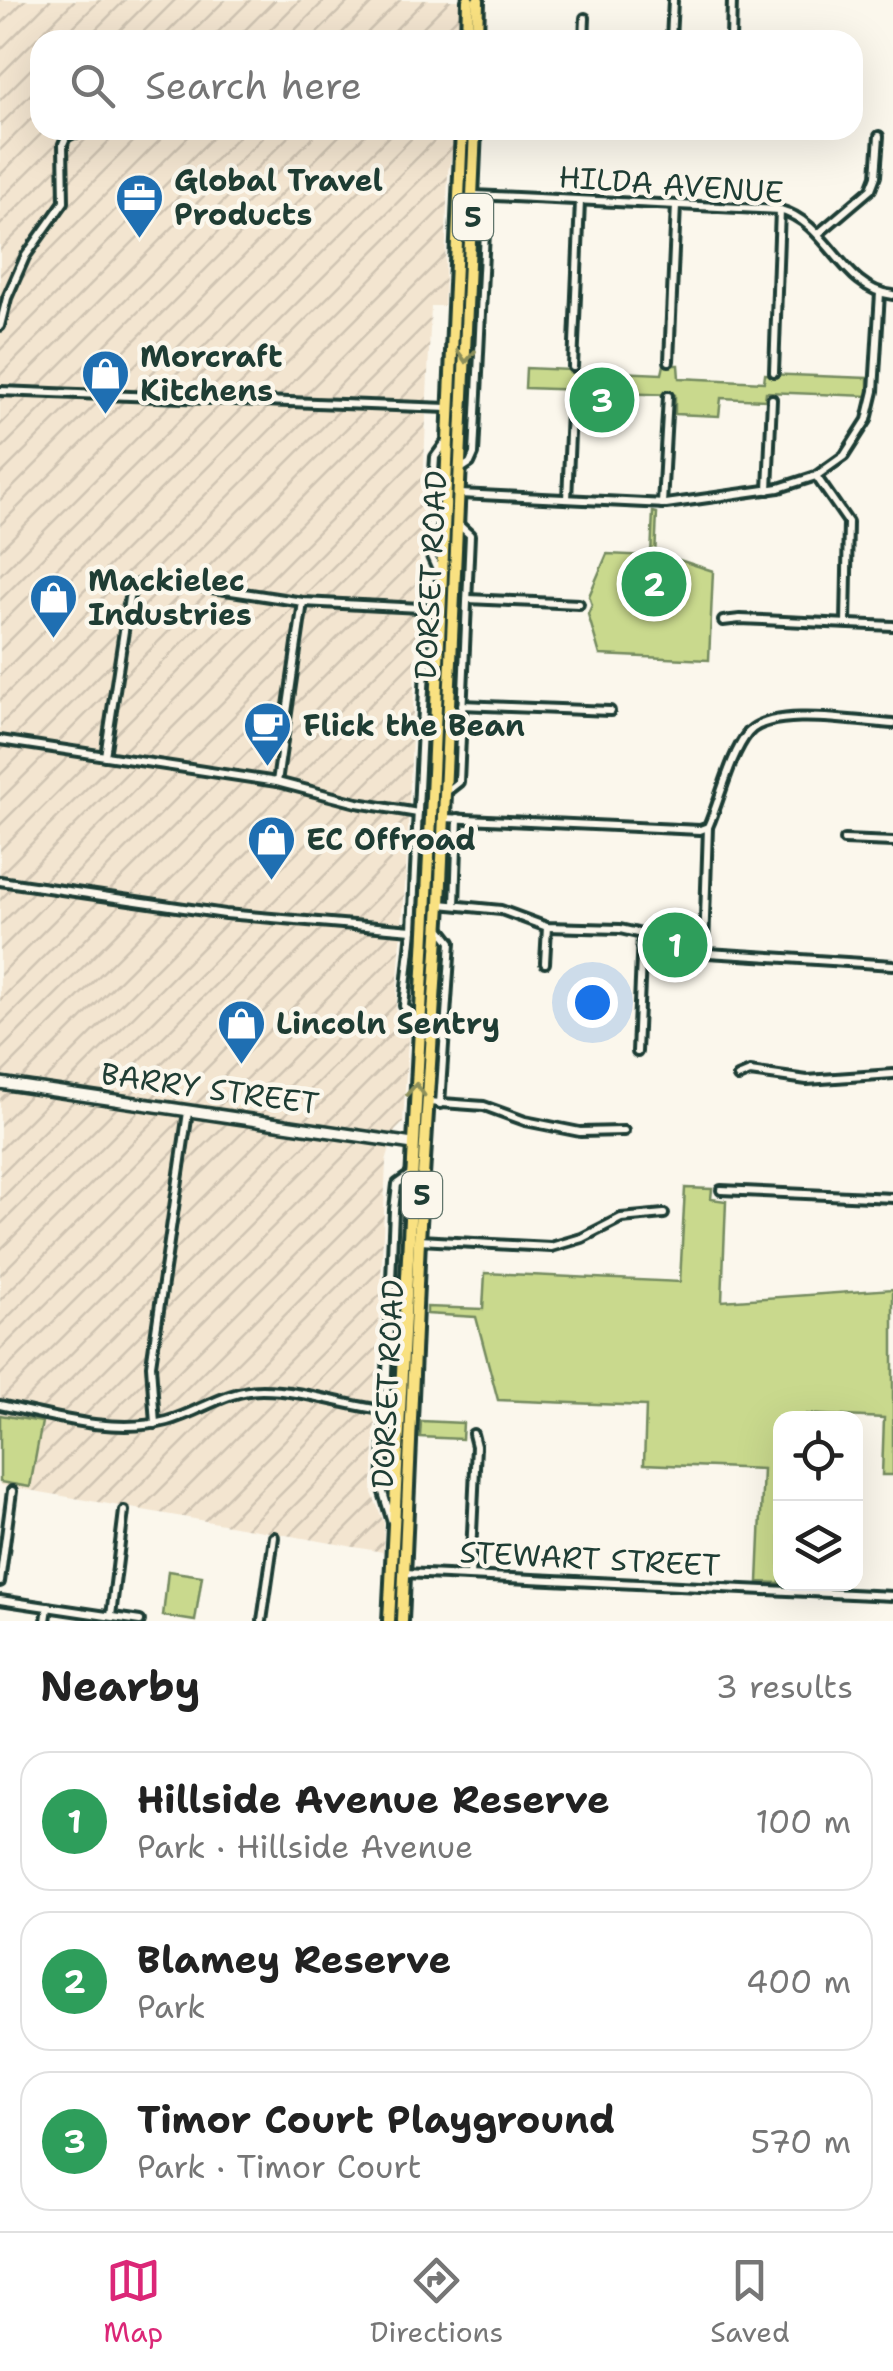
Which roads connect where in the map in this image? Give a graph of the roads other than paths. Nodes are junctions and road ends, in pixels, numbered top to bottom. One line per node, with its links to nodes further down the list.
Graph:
1 (468, 0): 6 (main road)
2 (478, 0): 7 (main road)
3 (673, 0): 9 (street)
4 (732, 0): 10 (street)
5 (585, 18): 8 (street)
6 (467, 30)
7 (477, 30)
8 (584, 30)
9 (672, 30)
10 (731, 30)
11 (879, 136): 21 (street)
12 (65, 140): 26 (street)
13 (462, 140): 15 (main road, DORSET ROAD / 5)
14 (475, 140): 16 (main road, DORSET ROAD / 5)
15 (460, 194): 16 (main road); 25 (main road, DORSET ROAD / 5)
16 (474, 195): 17 (street, HILDA AVENUE); 20 (main road, DORSET ROAD / 5)
17 (580, 201): 18 (street, HILDA AVENUE); 28 (street)
18 (676, 205): 19 (street, HILDA AVENUE); 27 (street)
19 (780, 210): 21 (street, HILDA AVENUE); 29 (street)
20 (473, 214): 24 (main road, DORSET ROAD / 5); 37 (street)
21 (818, 234): 22 (street, HILDA AVENUE)
22 (880, 293): 23 (street); 38 (street)
23 (893, 294)
24 (468, 303): 25 (main road); 35 (main road, DORSET ROAD / 5, one-way to 35)
25 (454, 312): 34 (main road, DORSET ROAD / 5)
26 (0, 326)
27 (669, 361)
28 (573, 367)
29 (774, 372)
30 (0, 391): 34 (street)
31 (572, 391): 42 (street)
32 (668, 396): 43 (street)
33 (772, 399): 39 (street)
34 (450, 408): 35 (main road); 36 (main road, DORSET ROAD / 5)
35 (464, 408): 37 (main road, DORSET ROAD / 5)
36 (448, 438): 40 (main road, DORSET ROAD / 5); 45 (street)
37 (461, 469): 41 (main road, DORSET ROAD / 5)
38 (816, 476): 39 (street); 51 (street)
39 (768, 490): 43 (street)
40 (446, 493): 41 (main road); 45 (main road, DORSET ROAD / 5)
41 (460, 494): 42 (street); 44 (main road, DORSET ROAD / 5)
42 (567, 499): 43 (street)
43 (662, 504)
44 (458, 524): 46 (street); 54 (main road, DORSET ROAD / 5)
45 (442, 580): 49 (main road, DORSET ROAD / 5)
46 (468, 599): 48 (street); 55 (street)
47 (303, 602): 49 (street); 60 (street); 61 (street)
48 (579, 604)
49 (440, 609): 53 (main road, DORSET ROAD / 5)
50 (723, 621): 51 (street)
51 (846, 623): 52 (street)
52 (893, 626)
53 (439, 636): 63 (street); 64 (main road, DORSET ROAD / 5)
54 (452, 662): 55 (street); 62 (main road, DORSET ROAD / 5)
55 (463, 688): 56 (street)
56 (462, 705): 57 (street); 62 (street)
57 (610, 711)
58 (893, 724): 67 (street)
59 (0, 740): 60 (street)
60 (105, 756): 61 (street)
61 (277, 782): 63 (street)
62 (445, 793): 65 (main road, DORSET ROAD / 5)
63 (418, 813): 75 (street)
64 (431, 818): 65 (main road); 79 (main road, DORSET ROAD / 5)
65 (444, 818): 66 (street); 71 (main road, DORSET ROAD / 5)
66 (458, 818): 67 (street); 72 (street)
67 (708, 827): 77 (street)
68 (844, 840): 69 (street)
69 (893, 842)
70 (0, 881): 75 (street)
71 (440, 904): 72 (street); 73 (main road, DORSET ROAD / 5)
72 (455, 905): 74 (street)
73 (439, 928): 78 (main road, DORSET ROAD / 5); 84 (street)
74 (547, 928): 76 (street); 80 (street)
75 (412, 930): 79 (street)
76 (545, 963)
77 (893, 965)
78 (433, 1020): 79 (main road); 84 (main road, DORSET ROAD / 5)
79 (420, 1025): 87 (main road, DORSET ROAD / 5, one-way to 79)
80 (636, 1052)
81 (893, 1074): 82 (street)
82 (738, 1078)
83 (0, 1083): 85 (main road, BARRY STREET)
84 (434, 1103): 86 (street); 88 (main road, DORSET ROAD / 5)
85 (188, 1112): 87 (main road, BARRY STREET); 97 (street)
86 (624, 1131)
87 (413, 1144): 88 (main road); 89 (main road, DORSET ROAD / 5)
88 (426, 1146): 93 (main road, DORSET ROAD / 5)
89 (410, 1174): 95 (street); 96 (main road, DORSET ROAD / 5)
90 (721, 1190): 91 (street)
91 (893, 1198)
92 (664, 1214): 93 (street)
93 (420, 1240): 104 (main road, DORSET ROAD / 5)
94 (0, 1406): 97 (street)
95 (384, 1410): 96 (street); 97 (street); 101 (street)
96 (399, 1412): 101 (main road, DORSET ROAD / 5)
97 (155, 1424)
98 (473, 1434): 105 (street)
99 (12, 1491): 106 (street)
100 (124, 1511): 110 (street)
101 (393, 1523): 103 (main road, DORSET ROAD / 5)
102 (274, 1537): 113 (street)
103 (391, 1572): 104 (main road); 114 (main road, DORSET ROAD / 5)
104 (404, 1573): 105 (street, STEWART STREET); 115 (main road, DORSET ROAD / 5)
105 (470, 1576): 107 (street, STEWART STREET)
106 (0, 1582)
107 (893, 1596)
108 (0, 1600): 109 (street)
109 (48, 1607): 110 (street); 111 (street)
110 (111, 1616): 112 (street)
111 (46, 1621)
112 (140, 1621)
113 (262, 1621)
114 (389, 1621)
115 (402, 1621)

